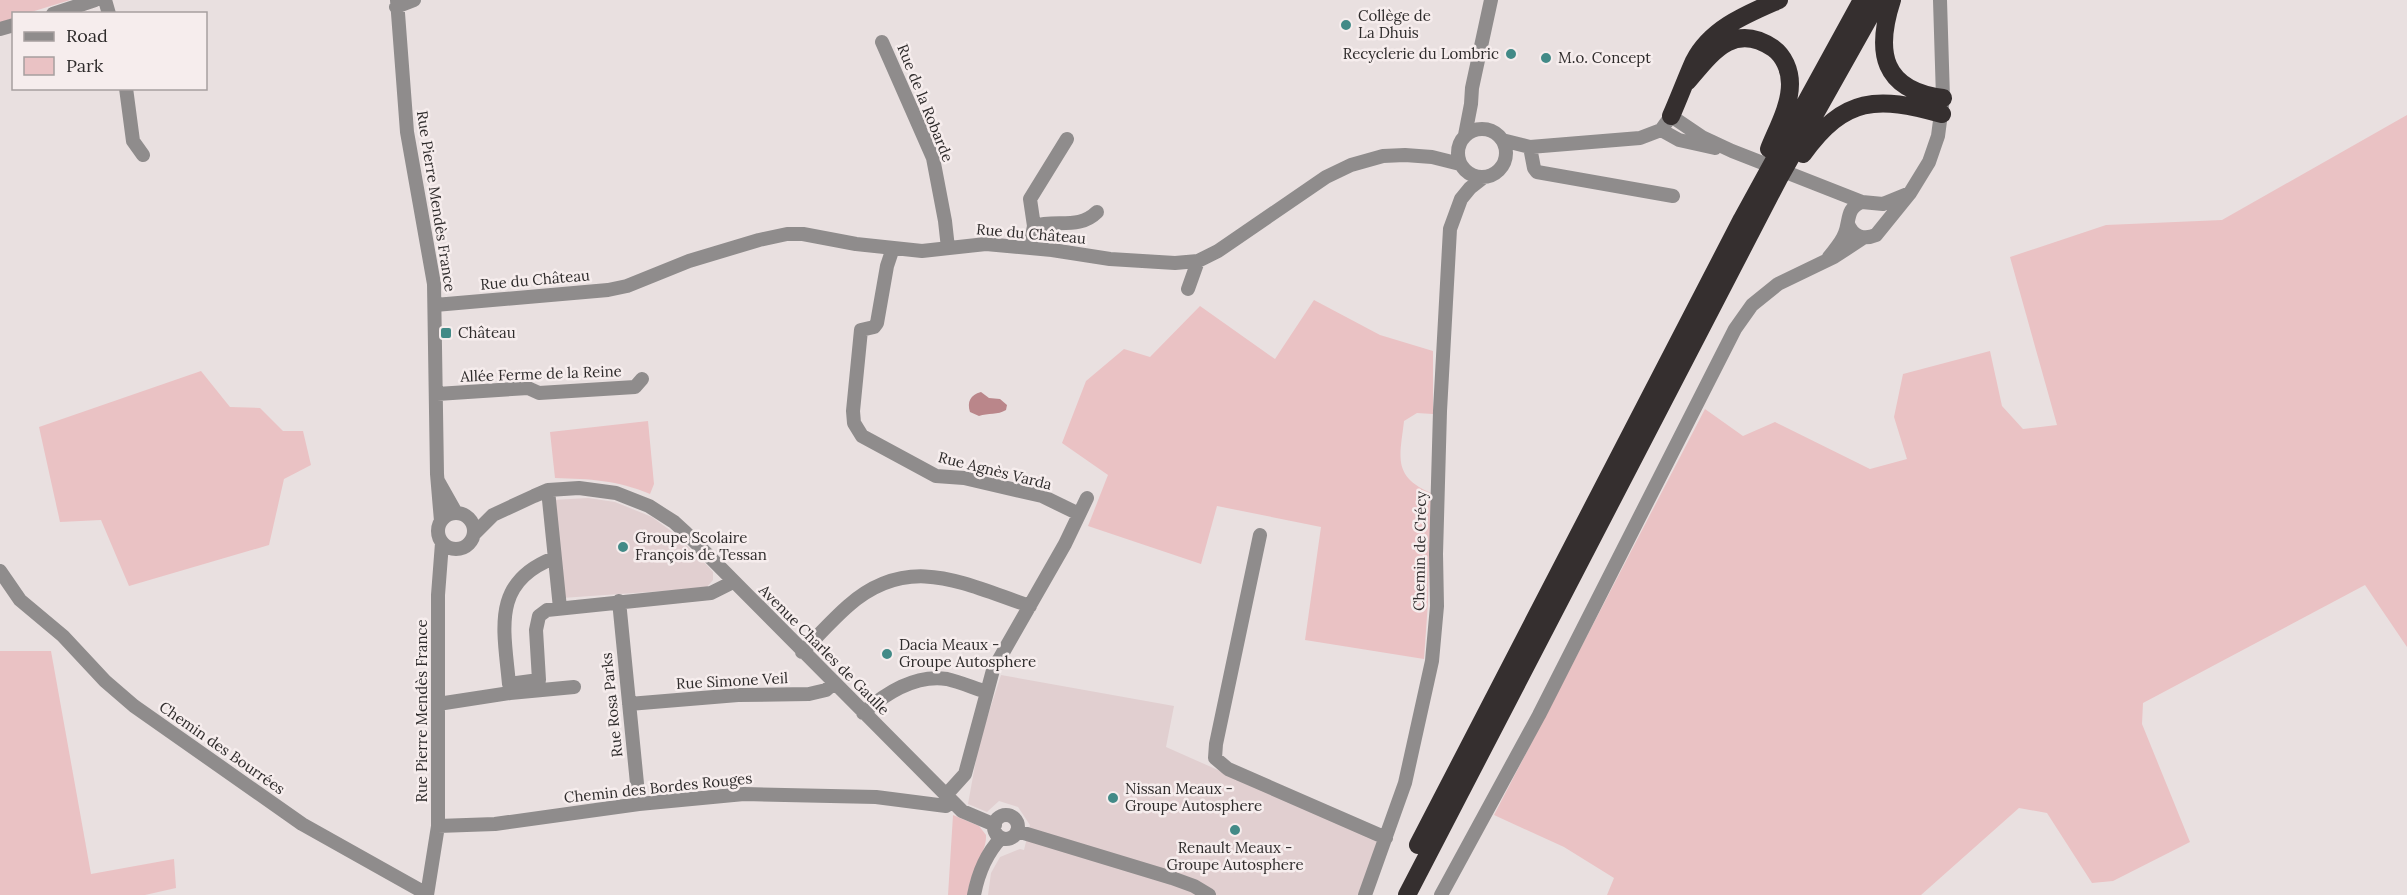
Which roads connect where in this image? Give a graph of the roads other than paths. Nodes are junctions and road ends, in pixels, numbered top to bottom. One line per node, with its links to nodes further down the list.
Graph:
1 (95, 0): 10 (street)
2 (414, 0): 9 (street)
3 (1491, 0): 14 (street)
4 (1779, 0): 12 (highway)
5 (1862, 0): 33 (highway)
6 (1879, 0): 26 (highway)
7 (1892, 0): 15 (highway)
8 (1941, 0): 15 (street)
9 (396, 4): 44 (street, Rue Pierre Mendès France)
10 (59, 12)
11 (882, 42): 39 (street, Rue de la Robarde)
12 (1687, 82): 16 (highway); 33 (highway)
13 (126, 90): 22 (street)
14 (1472, 104): 17 (street); 18 (street)
15 (1943, 106): 26 (highway); 28 (street)
16 (1666, 123): 21 (street); 27 (street)
17 (1490, 130): 18 (street); 20 (street)
18 (1465, 135): 24 (street)
19 (1067, 140): 36 (street)
20 (1503, 140): 21 (street); 23 (street)
21 (1530, 147): 23 (street); 29 (street)
22 (143, 155)
23 (1504, 163): 25 (street)
24 (1461, 166): 25 (street); 30 (street, Chemin de Crécy); 41 (street, Rue du Château)
25 (1484, 177): 30 (street, Chemin de Crécy)
26 (1779, 178): 83 (highway)
27 (1816, 184): 31 (street); 34 (street)
28 (1910, 193): 31 (street); 35 (street)
29 (1673, 196)
30 (1461, 199): 77 (street, Chemin de Crécy)
31 (1868, 203): 34 (street); 35 (street)
32 (1097, 212): 36 (street)
33 (1742, 219): 82 (highway)
34 (1848, 221): 37 (street); 42 (street)
35 (1883, 225): 37 (street)
36 (1034, 226): 40 (street)
37 (1863, 238): 42 (street)
38 (893, 248): 39 (street, Rue du Château); 44 (street, Rue du Château); 50 (street, Rue Agnès Varda)
39 (948, 248): 40 (street, Rue du Château)
40 (1030, 248): 41 (street, Rue du Château)
41 (1198, 261): 43 (street)
42 (1820, 264): 84 (street)
43 (1188, 289)
44 (435, 305): 46 (street, Rue Pierre Mendès France)
45 (642, 379): 46 (street, Allée Ferme de la Reine)
46 (437, 394): 47 (street, Rue Pierre Mendès France)
47 (437, 479): 51 (street, Rue Pierre Mendès France); 53 (street, Rue Pierre Mendès France)
48 (548, 490): 52 (street, Avenue Charles de Gaulle); 58 (street); 60 (street, Avenue Charles de Gaulle)
49 (1088, 498): 50 (street)
50 (1079, 514): 63 (street)
51 (461, 515): 52 (street, Avenue Charles de Gaulle); 53 (street); 54 (street)
52 (493, 515): 54 (street, Avenue Charles de Gaulle)
53 (441, 520): 56 (street)
54 (474, 534): 57 (street)
55 (1260, 535): 77 (street)
56 (442, 543): 57 (street); 61 (street, Rue Pierre Mendès France)
57 (459, 549): 61 (street, Rue Pierre Mendès France)
58 (554, 558): 64 (street); 64 (street)
59 (0, 571): 78 (street, Chemin des Bourrées)
60 (733, 582): 62 (street); 65 (street, Avenue Charles de Gaulle)
61 (438, 595): 69 (street, Rue Pierre Mendès France)
62 (619, 602): 64 (street); 70 (street, Rue Rosa Parks)
63 (1030, 606): 65 (street); 68 (street)
64 (560, 608)
65 (802, 652): 66 (street, Avenue Charles de Gaulle)
66 (834, 683): 70 (street, Rue Simone Veil); 71 (street, Avenue Charles de Gaulle)
67 (574, 687): 69 (street)
68 (987, 692): 71 (street); 72 (street)
69 (438, 704): 74 (street, Rue Pierre Mendès France)
70 (628, 704): 73 (street, Rue Rosa Parks)
71 (863, 712): 72 (street, Avenue Charles de Gaulle)
72 (949, 798): 73 (street, Chemin des Bordes Rouges); 76 (street, Avenue Charles de Gaulle)
73 (639, 804): 74 (street, Chemin des Bordes Rouges)
74 (438, 826): 78 (street, Rue Pierre Mendès France)
75 (1017, 831): 76 (street); 76 (street); 80 (street)
76 (998, 832): 79 (street)
77 (1386, 838): 81 (street, Chemin de Crécy)
78 (427, 895)
79 (974, 895)
80 (1209, 895)
81 (1365, 895)
82 (1393, 895)
83 (1407, 895)
84 (1441, 895)

